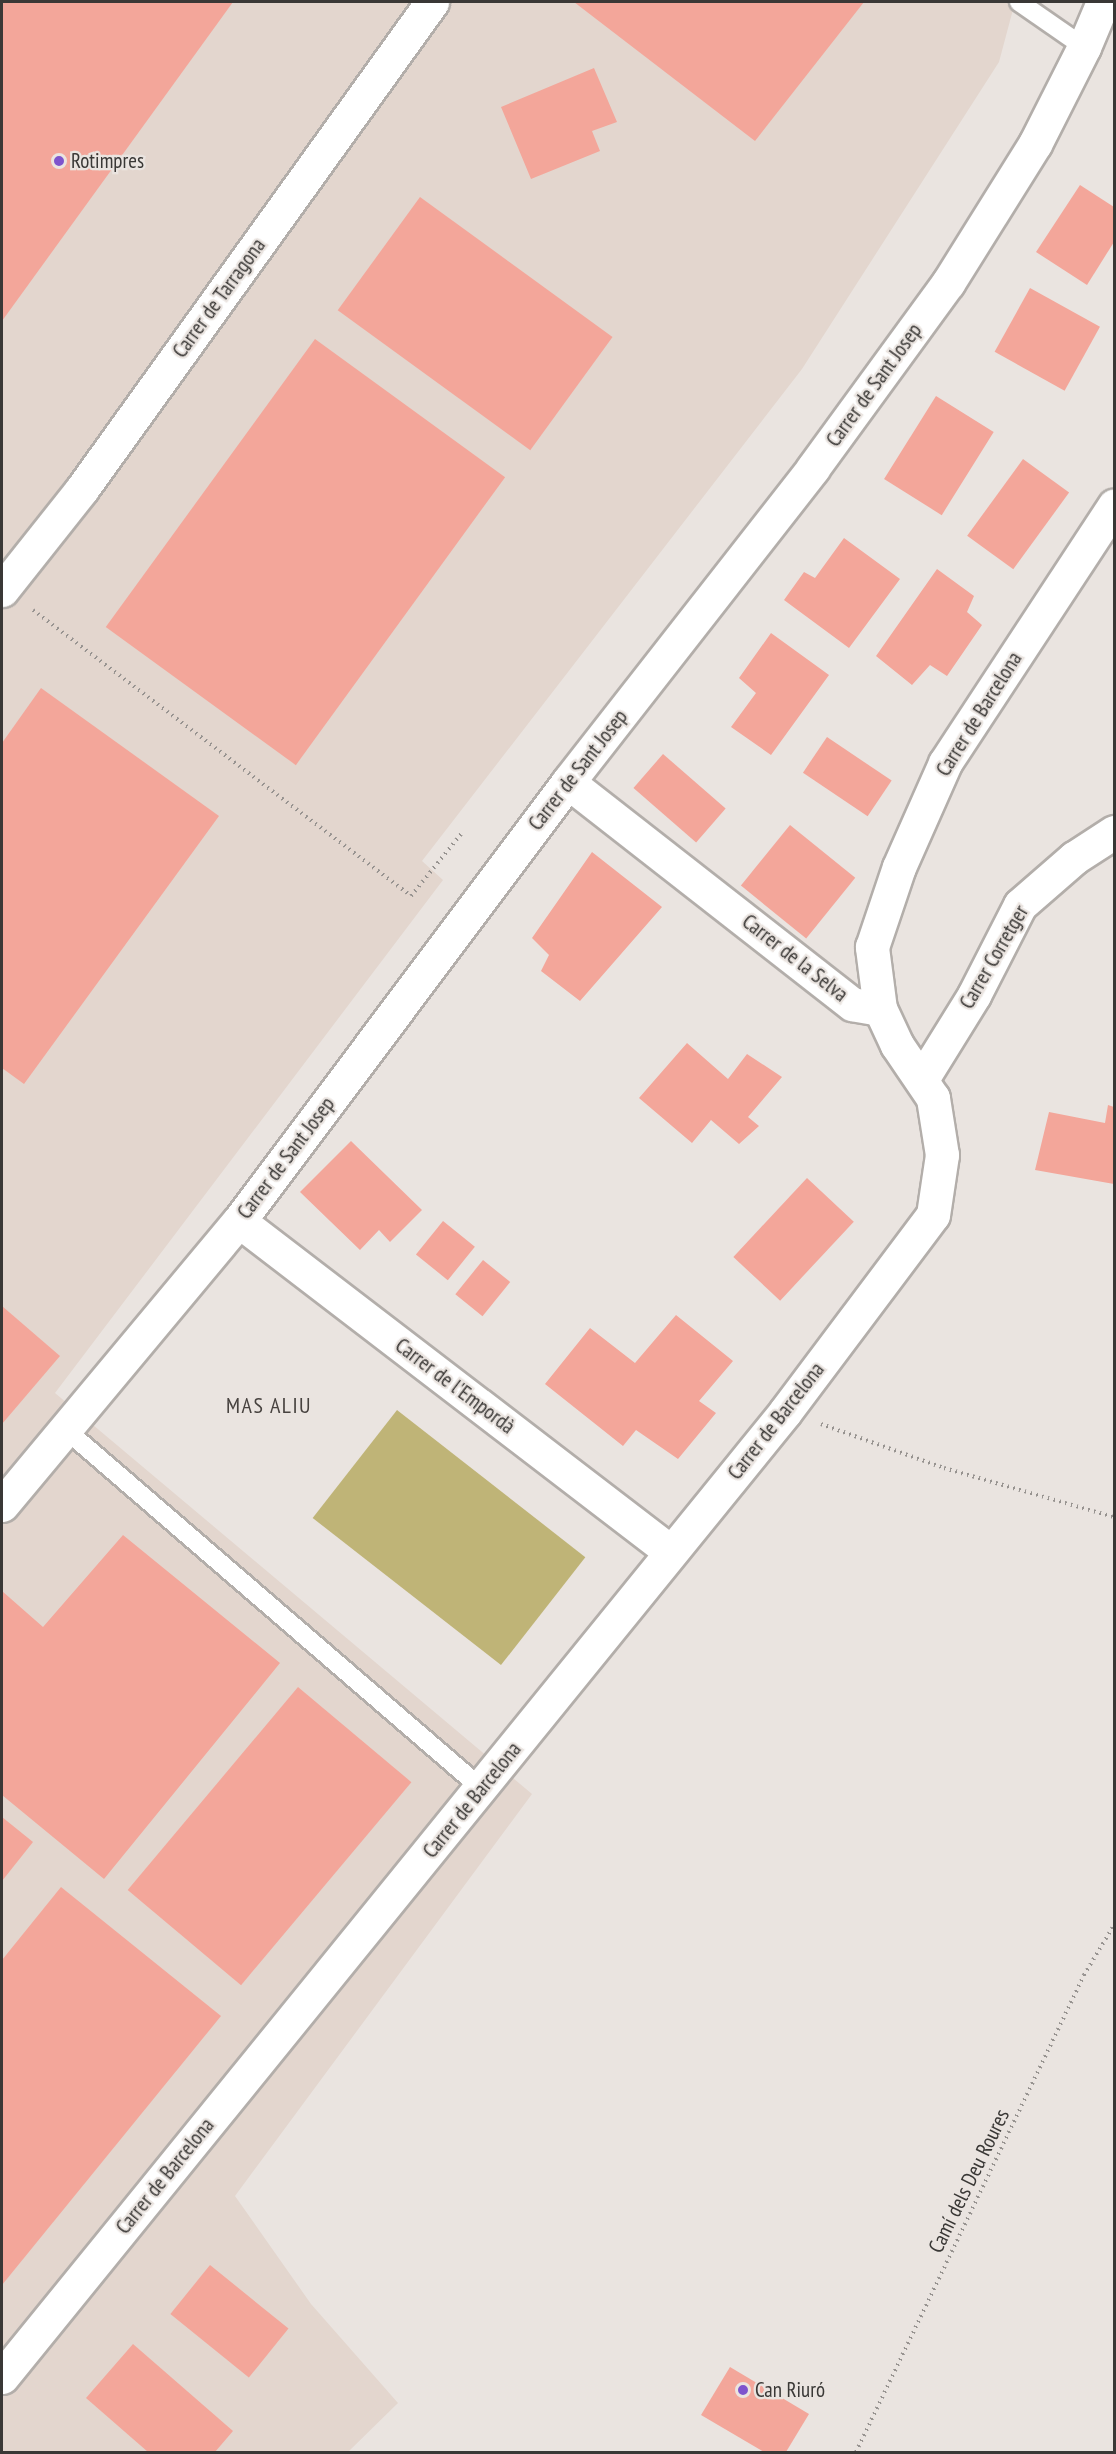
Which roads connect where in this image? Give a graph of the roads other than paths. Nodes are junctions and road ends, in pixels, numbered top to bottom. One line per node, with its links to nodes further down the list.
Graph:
1 (432, 2): 6 (street, Carrer de Tarragona)
2 (1019, 2): 4 (lane)
3 (1103, 2): 4 (street, Carrer de Sant Josep)
4 (1084, 48): 7 (street, Carrer de Sant Josep)
5 (1114, 506): 9 (street, Carrer de Barcelona)
6 (3, 589)
7 (568, 782): 9 (street, Carrer de la Selva); 11 (street, Carrer de Sant Josep)
8 (1114, 832): 10 (street, Carrer Corretger)
9 (880, 1009): 10 (street)
10 (922, 1079): 14 (street, Carrer de Barcelona)
11 (239, 1221): 12 (street, Carrer de Sant Josep); 14 (street, Carrer de l'Empordà)
12 (65, 1429): 13 (street, Carrer de Sant Josep); 15 (lane)
13 (2, 1505)
14 (671, 1552): 15 (street, Carrer de Barcelona)
15 (481, 1788): 16 (street, Carrer de Barcelona)
16 (2, 2377)

